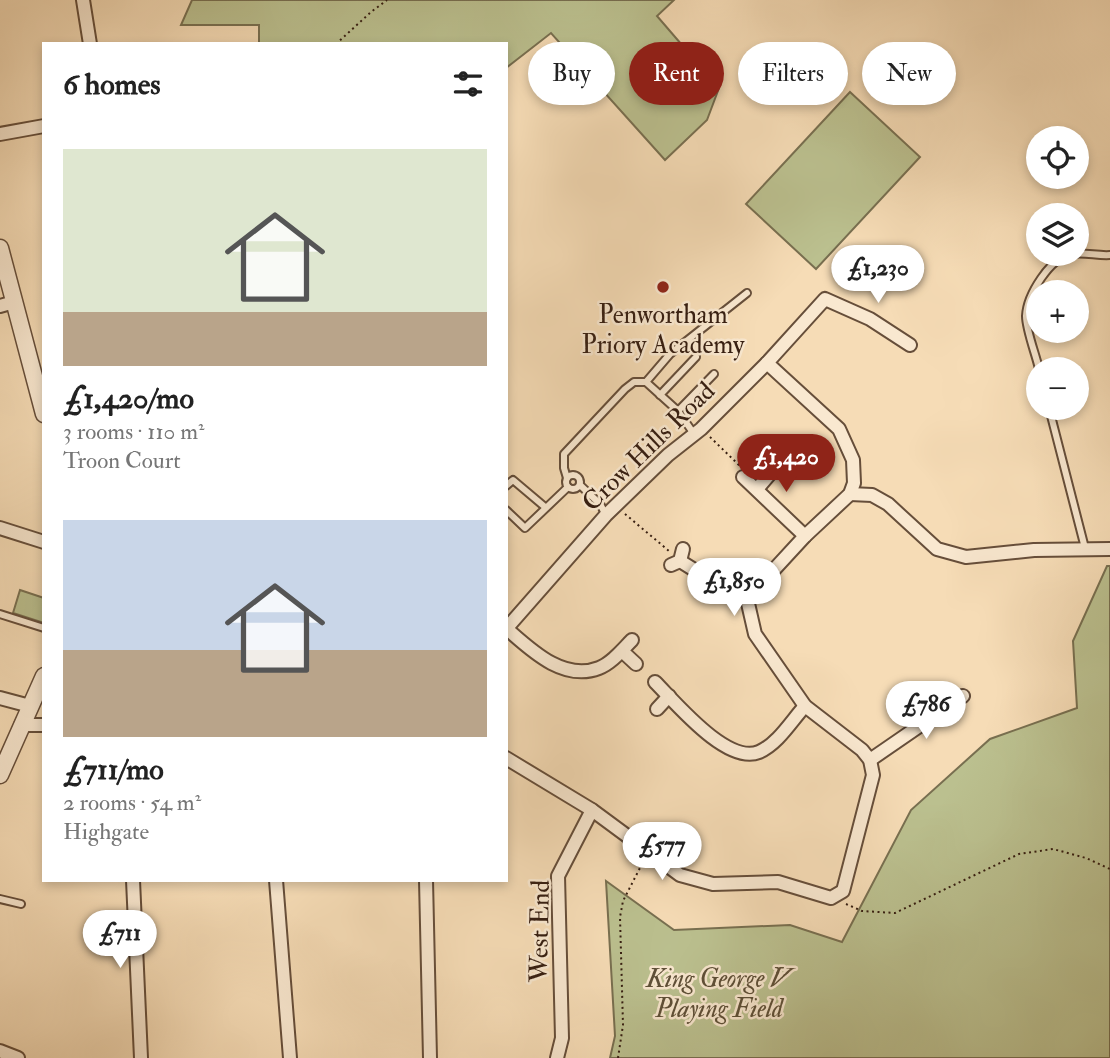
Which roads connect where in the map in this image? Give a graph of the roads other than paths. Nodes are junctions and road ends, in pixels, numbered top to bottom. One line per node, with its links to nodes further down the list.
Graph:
1 (83, 0): 2 (street)
2 (90, 42)
3 (42, 126): 4 (street)
4 (0, 134)
5 (0, 248): 8 (street)
6 (1110, 255): 11 (lane)
7 (747, 293): 14 (lane)
8 (7, 304): 16 (street)
9 (905, 344): 12 (street, Crow Hills Road)
10 (696, 357): 15 (lane)
11 (1036, 357)
12 (767, 363): 19 (street, Crow Hills Road); 27 (street)
13 (714, 374): 17 (lane)
14 (646, 382): 15 (lane); 22 (lane)
15 (660, 395): 17 (lane)
16 (42, 408)
17 (678, 411): 19 (lane)
18 (1052, 420): 34 (lane)
19 (697, 431): 29 (street, Crow Hills Road)
20 (769, 475): 26 (street)
21 (743, 477): 26 (street)
22 (567, 478): 24 (lane); 25 (lane)
23 (508, 484): 28 (lane)
24 (580, 485): 25 (lane); 29 (lane)
25 (568, 487): 28 (lane)
26 (757, 489): 32 (street)
27 (850, 494): 32 (street); 34 (street)
28 (545, 507): 30 (lane)
29 (612, 511): 40 (street, Crow Hills Road)
30 (508, 512)
31 (0, 528): 33 (street)
32 (805, 537): 37 (street)
33 (42, 541)
34 (1086, 548): 35 (street)
35 (1110, 550)
36 (678, 558): 37 (street)
37 (747, 599): 51 (street)
38 (0, 614): 39 (lane)
39 (42, 627)
40 (508, 627)
41 (508, 631): 43 (street)
42 (632, 640): 43 (street)
43 (622, 651): 44 (street)
44 (636, 664)
45 (42, 680): 50 (street)
46 (655, 682): 47 (street)
47 (669, 696): 51 (street); 52 (street)
48 (963, 696): 56 (street)
49 (0, 698): 50 (street)
50 (30, 706): 53 (street)
51 (805, 706): 56 (street)
52 (657, 709)
53 (21, 724): 54 (street); 57 (street)
54 (42, 725)
55 (508, 759): 58 (street)
56 (870, 760): 58 (street)
57 (0, 775)
58 (592, 810): 69 (street, West End)
59 (133, 882): 66 (street)
60 (276, 882): 67 (street)
61 (426, 882): 68 (street)
62 (0, 899): 63 (lane)
63 (21, 904)
64 (0, 1051): 65 (street)
65 (18, 1058)
66 (141, 1058)
67 (290, 1058)
68 (430, 1058)
69 (557, 1058)

